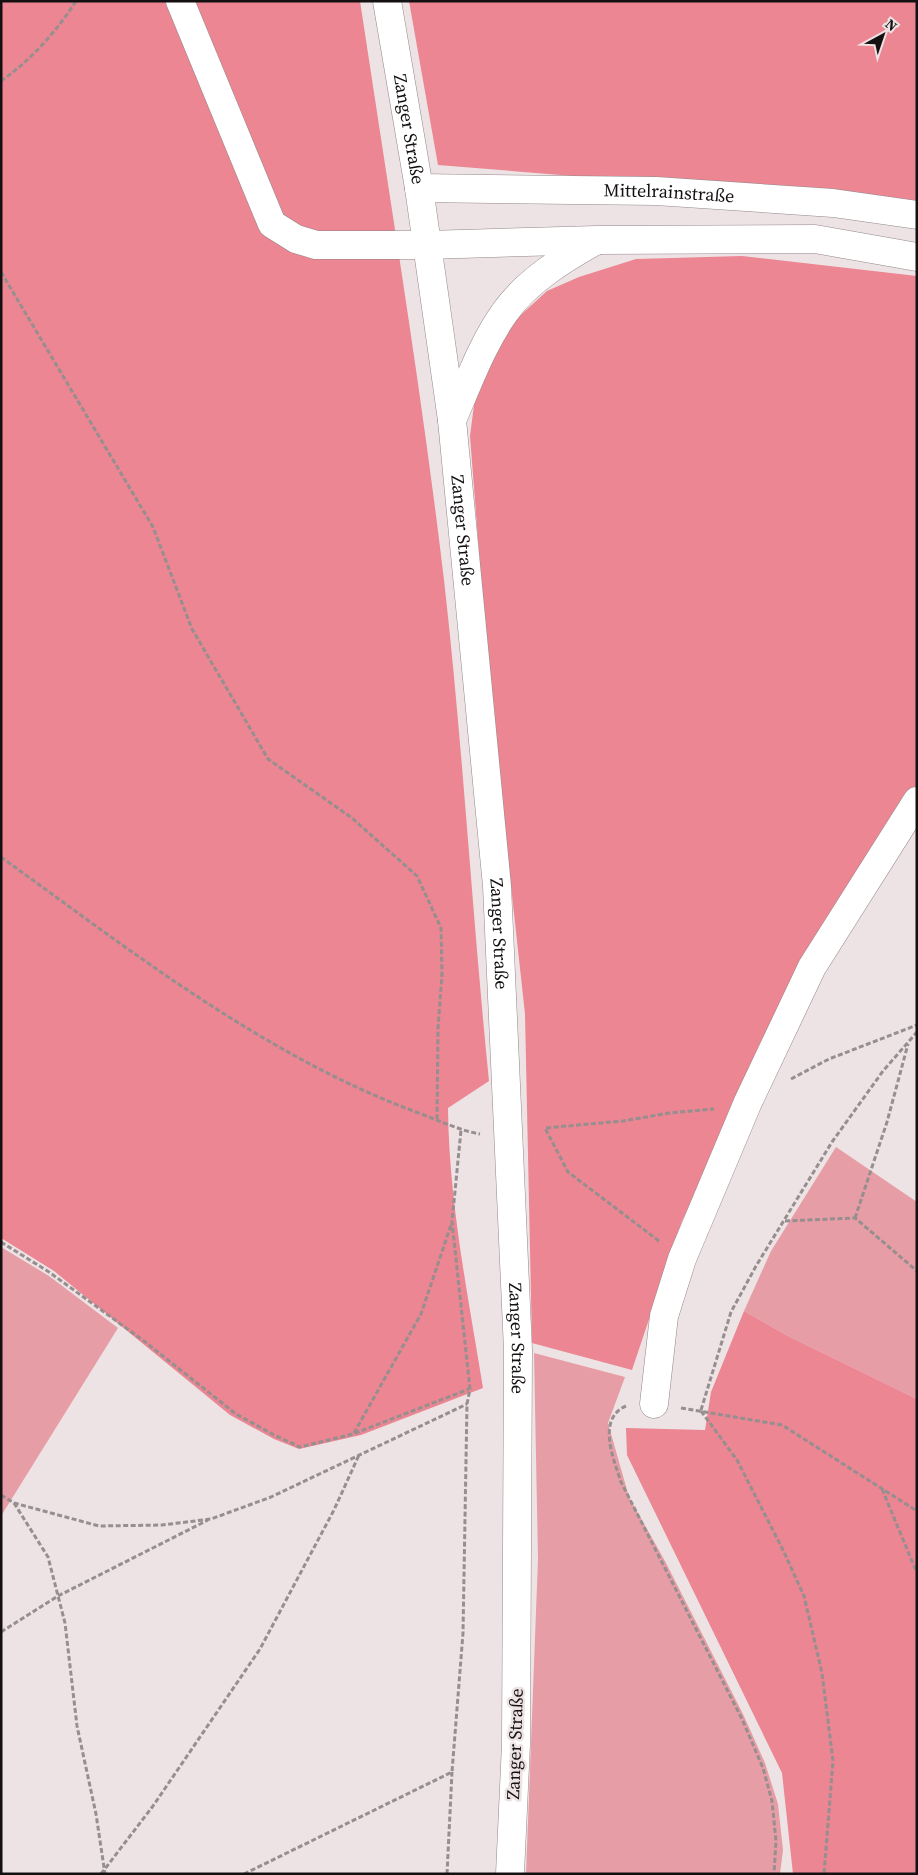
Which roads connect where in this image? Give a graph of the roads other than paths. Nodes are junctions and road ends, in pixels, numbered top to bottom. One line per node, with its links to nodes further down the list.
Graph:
1 (180, 1): 6 (street)
2 (387, 1): 3 (street, Zanger Straße)
3 (419, 188): 4 (street, Mittelrainstraße); 6 (street, Zanger Straße)
4 (917, 215)
5 (597, 240): 6 (street); 7 (street); 8 (street)
6 (427, 244): 8 (street, Zanger Straße)
7 (917, 256)
8 (452, 420): 11 (street, Zanger Straße)
9 (917, 801): 10 (street)
10 (654, 1404)
11 (510, 1874)

